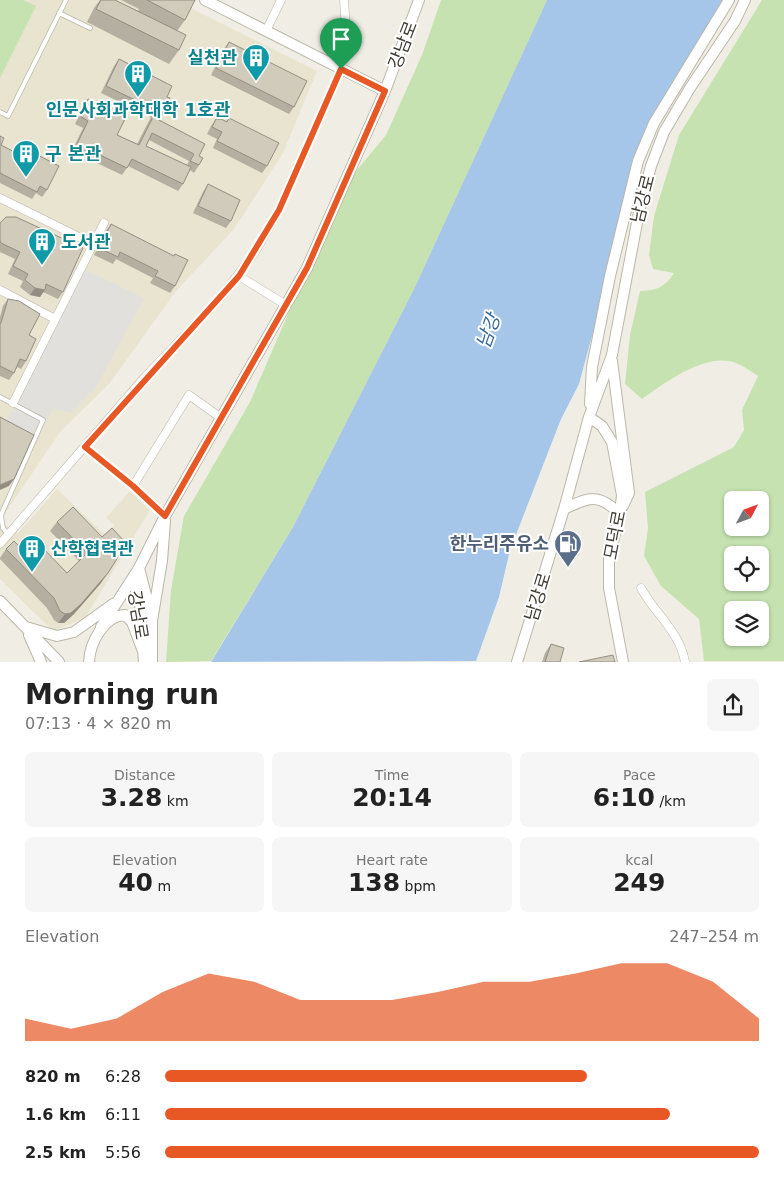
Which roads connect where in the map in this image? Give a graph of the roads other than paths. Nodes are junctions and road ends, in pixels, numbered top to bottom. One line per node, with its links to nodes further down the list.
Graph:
1 (66, 0): 9 (lane)
2 (205, 0): 8 (street)
3 (281, 0): 11 (street)
4 (344, 0): 12 (street)
5 (419, 0): 13 (street, 강남로)
6 (730, 0): 25 (street, 남강로)
7 (745, 0): 22 (street, 남강로)
8 (218, 3): 11 (street)
9 (60, 13): 10 (lane); 14 (lane)
10 (90, 28)
11 (266, 31): 12 (street)
12 (341, 69): 13 (street); 18 (street)
13 (385, 91): 20 (street, 강남로)
14 (0, 112)
15 (0, 198): 17 (street)
16 (104, 223): 17 (street)
17 (93, 244): 21 (street)
18 (239, 276): 20 (street); 27 (street)
19 (0, 290): 21 (street)
20 (286, 305): 26 (street, 강남로)
21 (55, 319): 24 (street)
22 (612, 355): 25 (street, 남강로); 30 (street)
23 (0, 397): 24 (lane)
24 (13, 403): 32 (lane)
25 (589, 417): 29 (street, 남강로); 30 (street, 모덕로)
26 (221, 418): 28 (street); 31 (street, 강남로)
27 (85, 447): 28 (street); 33 (street)
28 (133, 486): 31 (street)
29 (564, 510): 30 (street); 43 (street, 남강로)
30 (620, 514): 48 (street, 모덕로)
31 (165, 516): 34 (street, 강남로); 39 (street, 강남로)
32 (7, 532)
33 (0, 544)
34 (139, 568): 35 (street, 강남로); 39 (street)
35 (132, 579): 38 (street); 42 (street, 강남로)
36 (641, 588): 49 (street)
37 (0, 601): 40 (street)
38 (118, 601): 40 (street); 41 (street)
39 (152, 621): 47 (street, 강남로)
40 (26, 627): 44 (street); 45 (street)
41 (101, 627): 42 (street); 46 (street)
42 (144, 658)
43 (518, 659)
44 (41, 662)
45 (59, 662)
46 (89, 662)
47 (152, 662)
48 (623, 662)
49 (685, 662)

